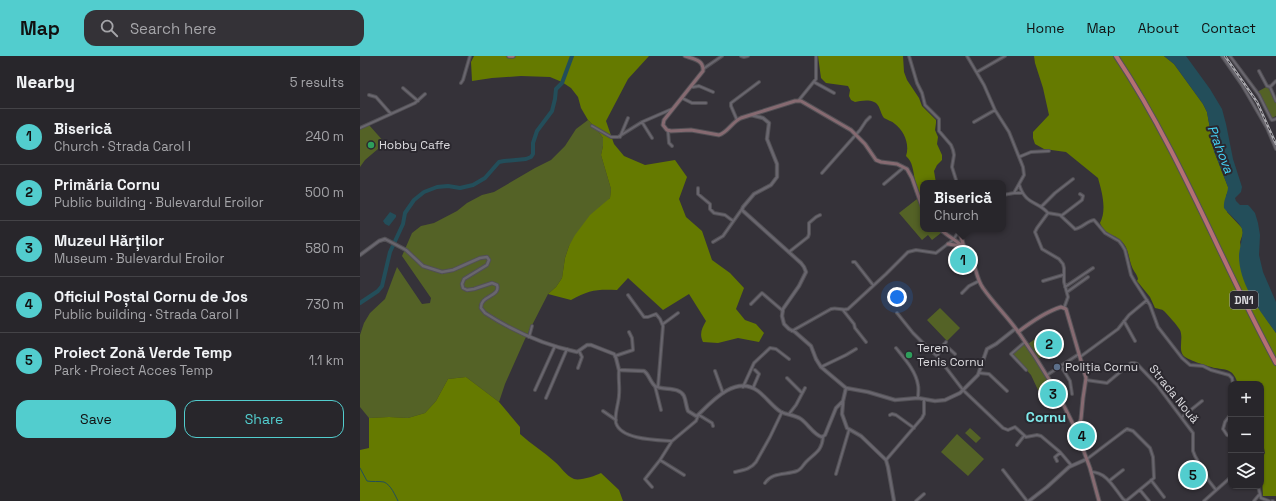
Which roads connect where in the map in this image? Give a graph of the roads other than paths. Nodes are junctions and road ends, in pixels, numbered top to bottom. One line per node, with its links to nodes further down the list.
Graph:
1 (470, 56): 22 (street)
2 (508, 56): 3 (main road)
3 (514, 56)
4 (685, 56): 16 (main road)
5 (722, 56): 16 (street)
6 (742, 56): 7 (street)
7 (748, 56)
8 (816, 56): 21 (street)
9 (909, 56): 60 (street)
10 (967, 56): 18 (street)
11 (1005, 56): 18 (street)
12 (1116, 56): 123 (highway, DN1)
13 (1119, 56): 121 (highway, DN1)
14 (1222, 56): 54 (street)
15 (1230, 56): 43 (street)
16 (703, 68): 23 (main road)
17 (1259, 71): 24 (street)
18 (977, 72): 37 (street)
19 (1276, 81): 24 (street)
20 (759, 82): 44 (street)
21 (814, 82): 27 (street); 31 (street)
22 (462, 83)
23 (692, 86): 26 (street); 30 (main road)
24 (1270, 87): 33 (street)
25 (403, 88): 32 (street)
26 (713, 92)
27 (834, 93)
28 (426, 94): 32 (street)
29 (369, 95): 38 (street)
30 (682, 98): 34 (street); 35 (main road)
31 (799, 100): 36 (main road); 50 (main road)
32 (418, 101): 38 (street)
33 (1276, 101)
34 (706, 103)
35 (673, 109): 45 (street); 49 (main road)
36 (766, 110): 39 (main road); 42 (street)
37 (995, 110): 46 (street); 56 (street)
38 (391, 114): 48 (street)
39 (750, 115): 42 (street); 44 (main road)
40 (870, 117): 50 (street)
41 (628, 118): 51 (street)
42 (766, 119): 70 (street)
43 (1275, 119)
44 (737, 120): 49 (main road)
45 (642, 122): 51 (street); 52 (street)
46 (974, 122)
47 (592, 126): 51 (street)
48 (360, 128)
49 (668, 131): 53 (street)
50 (855, 134): 57 (main road); 58 (street)
51 (620, 137)
52 (652, 138)
53 (672, 146)
54 (1276, 148)
55 (1049, 151): 56 (street)
56 (1019, 157): 62 (street)
57 (904, 168): 61 (street); 68 (main road)
58 (822, 173)
59 (1074, 179): 69 (street)
60 (956, 180)
61 (884, 184)
62 (1019, 184): 64 (street); 65 (street)
63 (698, 188): 74 (street)
64 (1014, 193): 65 (street); 66 (street)
65 (1022, 193): 69 (street)
66 (1006, 194)
67 (1080, 194): 73 (street)
68 (920, 201)
69 (1041, 207): 71 (street)
70 (742, 209): 74 (street); 82 (street)
71 (1048, 214): 73 (street); 86 (street)
72 (820, 215): 82 (street)
73 (1061, 216): 95 (street)
74 (733, 221): 79 (street)
75 (944, 232): 78 (main road)
76 (959, 232): 78 (street)
77 (960, 232): 81 (main road)
78 (953, 240): 80 (street); 81 (main road)
79 (713, 242)
80 (948, 244): 81 (main road); 90 (street)
81 (964, 248): 88 (main road)
82 (789, 252): 99 (street)
83 (360, 254): 108 (street)
84 (853, 262): 90 (street)
85 (1093, 268): 91 (street)
86 (1064, 275): 89 (street); 91 (street)
87 (1088, 277): 92 (street)
88 (979, 281): 93 (street); 105 (main road)
89 (1043, 281)
90 (873, 285): 98 (street)
91 (1065, 287): 92 (street)
92 (1067, 292): 97 (street)
93 (962, 294)
94 (628, 295): 103 (street)
95 (1147, 299): 102 (street); 135 (street)
96 (751, 304): 99 (street)
97 (1064, 308): 105 (main road); 120 (main road)
98 (843, 310): 106 (street); 110 (street)
99 (783, 311): 106 (street)
100 (678, 313): 103 (street)
101 (897, 313): 119 (street)
102 (1124, 321): 109 (street); 120 (street)
103 (663, 324): 136 (street)
104 (532, 326): 108 (street)
105 (1017, 330): 111 (main road); 131 (street)
106 (792, 331): 125 (street)
107 (629, 332): 118 (street)
108 (529, 337): 112 (street)
109 (1135, 341)
110 (866, 342)
111 (1025, 342): 129 (street); 132 (main road)
112 (555, 346): 114 (street); 141 (street)
113 (896, 348): 148 (street)
114 (567, 349): 116 (street); 147 (street)
115 (856, 349): 125 (street)
116 (579, 351): 118 (street); 126 (street)
117 (955, 354): 119 (street)
118 (615, 356): 127 (street)
119 (937, 356): 142 (street)
120 (1080, 356): 124 (street); 134 (main road)
121 (1276, 358)
122 (788, 359): 137 (street)
123 (1276, 363)
124 (1061, 366): 132 (street); 146 (street)
125 (821, 367): 140 (street)
126 (578, 368)
127 (619, 369): 136 (street); 160 (street)
128 (755, 370): 138 (street)
129 (1026, 370)
130 (714, 371): 144 (street)
131 (979, 373): 142 (street); 143 (street)
132 (1047, 375): 166 (main road)
133 (787, 378): 145 (street)
134 (1086, 380): 158 (street, Strada Nouă); 161 (main road)
135 (1232, 381)
136 (657, 386): 152 (street); 156 (street)
137 (743, 386): 138 (street); 144 (street)
138 (753, 388): 154 (street)
139 (805, 388): 145 (street)
140 (846, 388): 148 (street); 150 (street)
141 (535, 390)
142 (963, 390): 149 (street); 168 (street)
143 (1007, 391)
144 (722, 393): 156 (street)
145 (802, 393): 155 (street)
146 (1072, 394)
147 (546, 398)
148 (918, 398): 149 (street)
149 (924, 399): 163 (street)
150 (843, 401): 165 (street); 169 (street)
151 (1202, 401): 158 (street)
152 (661, 410)
153 (603, 411): 160 (street)
154 (782, 412): 155 (street); 180 (street)
155 (789, 414): 169 (street)
156 (698, 415): 162 (street); 170 (street)
157 (890, 416): 163 (street)
158 (1182, 417): 182 (street, Strada Nouă)
159 (1228, 418): 167 (street)
160 (616, 420): 170 (street)
161 (1081, 421): 164 (street); 166 (main road)
162 (713, 426)
163 (914, 428): 175 (street)
164 (1092, 428)
165 (849, 430): 175 (street); 183 (street)
166 (1077, 431): 173 (main road)
167 (1228, 435)
168 (1024, 436): 171 (street); 172 (street)
169 (823, 437): 189 (street)
170 (672, 441): 174 (street)
171 (1017, 445)
172 (1060, 452): 176 (street); 177 (street)
173 (1087, 459): 177 (street); 181 (main road); 186 (street)
174 (660, 460): 184 (street); 190 (street)
175 (886, 460): 197 (street)
176 (1057, 461)
177 (1071, 465): 199 (street)
178 (1003, 470): 199 (street)
179 (1123, 470): 188 (street)
180 (735, 472)
181 (1091, 472): 188 (street); 200 (main road)
182 (1203, 472): 185 (street); 193 (street, Strada Nouă)
183 (836, 474)
184 (684, 475)
185 (1195, 478)
186 (1151, 480): 192 (street); 196 (street)
187 (1228, 480): 193 (street)
188 (1109, 481): 201 (street)
189 (765, 483)
190 (652, 487)
191 (1259, 489): 195 (street)
192 (1140, 490): 201 (street); 202 (street)
193 (1216, 490): 203 (street)
194 (924, 494): 198 (street)
195 (1260, 495): 204 (street); 205 (street)
196 (1164, 497)
197 (894, 501)
198 (916, 501)
199 (1028, 501)
200 (1099, 501)
201 (1125, 501)
202 (1149, 501)
203 (1204, 501)
204 (1254, 501)
205 (1271, 501)

